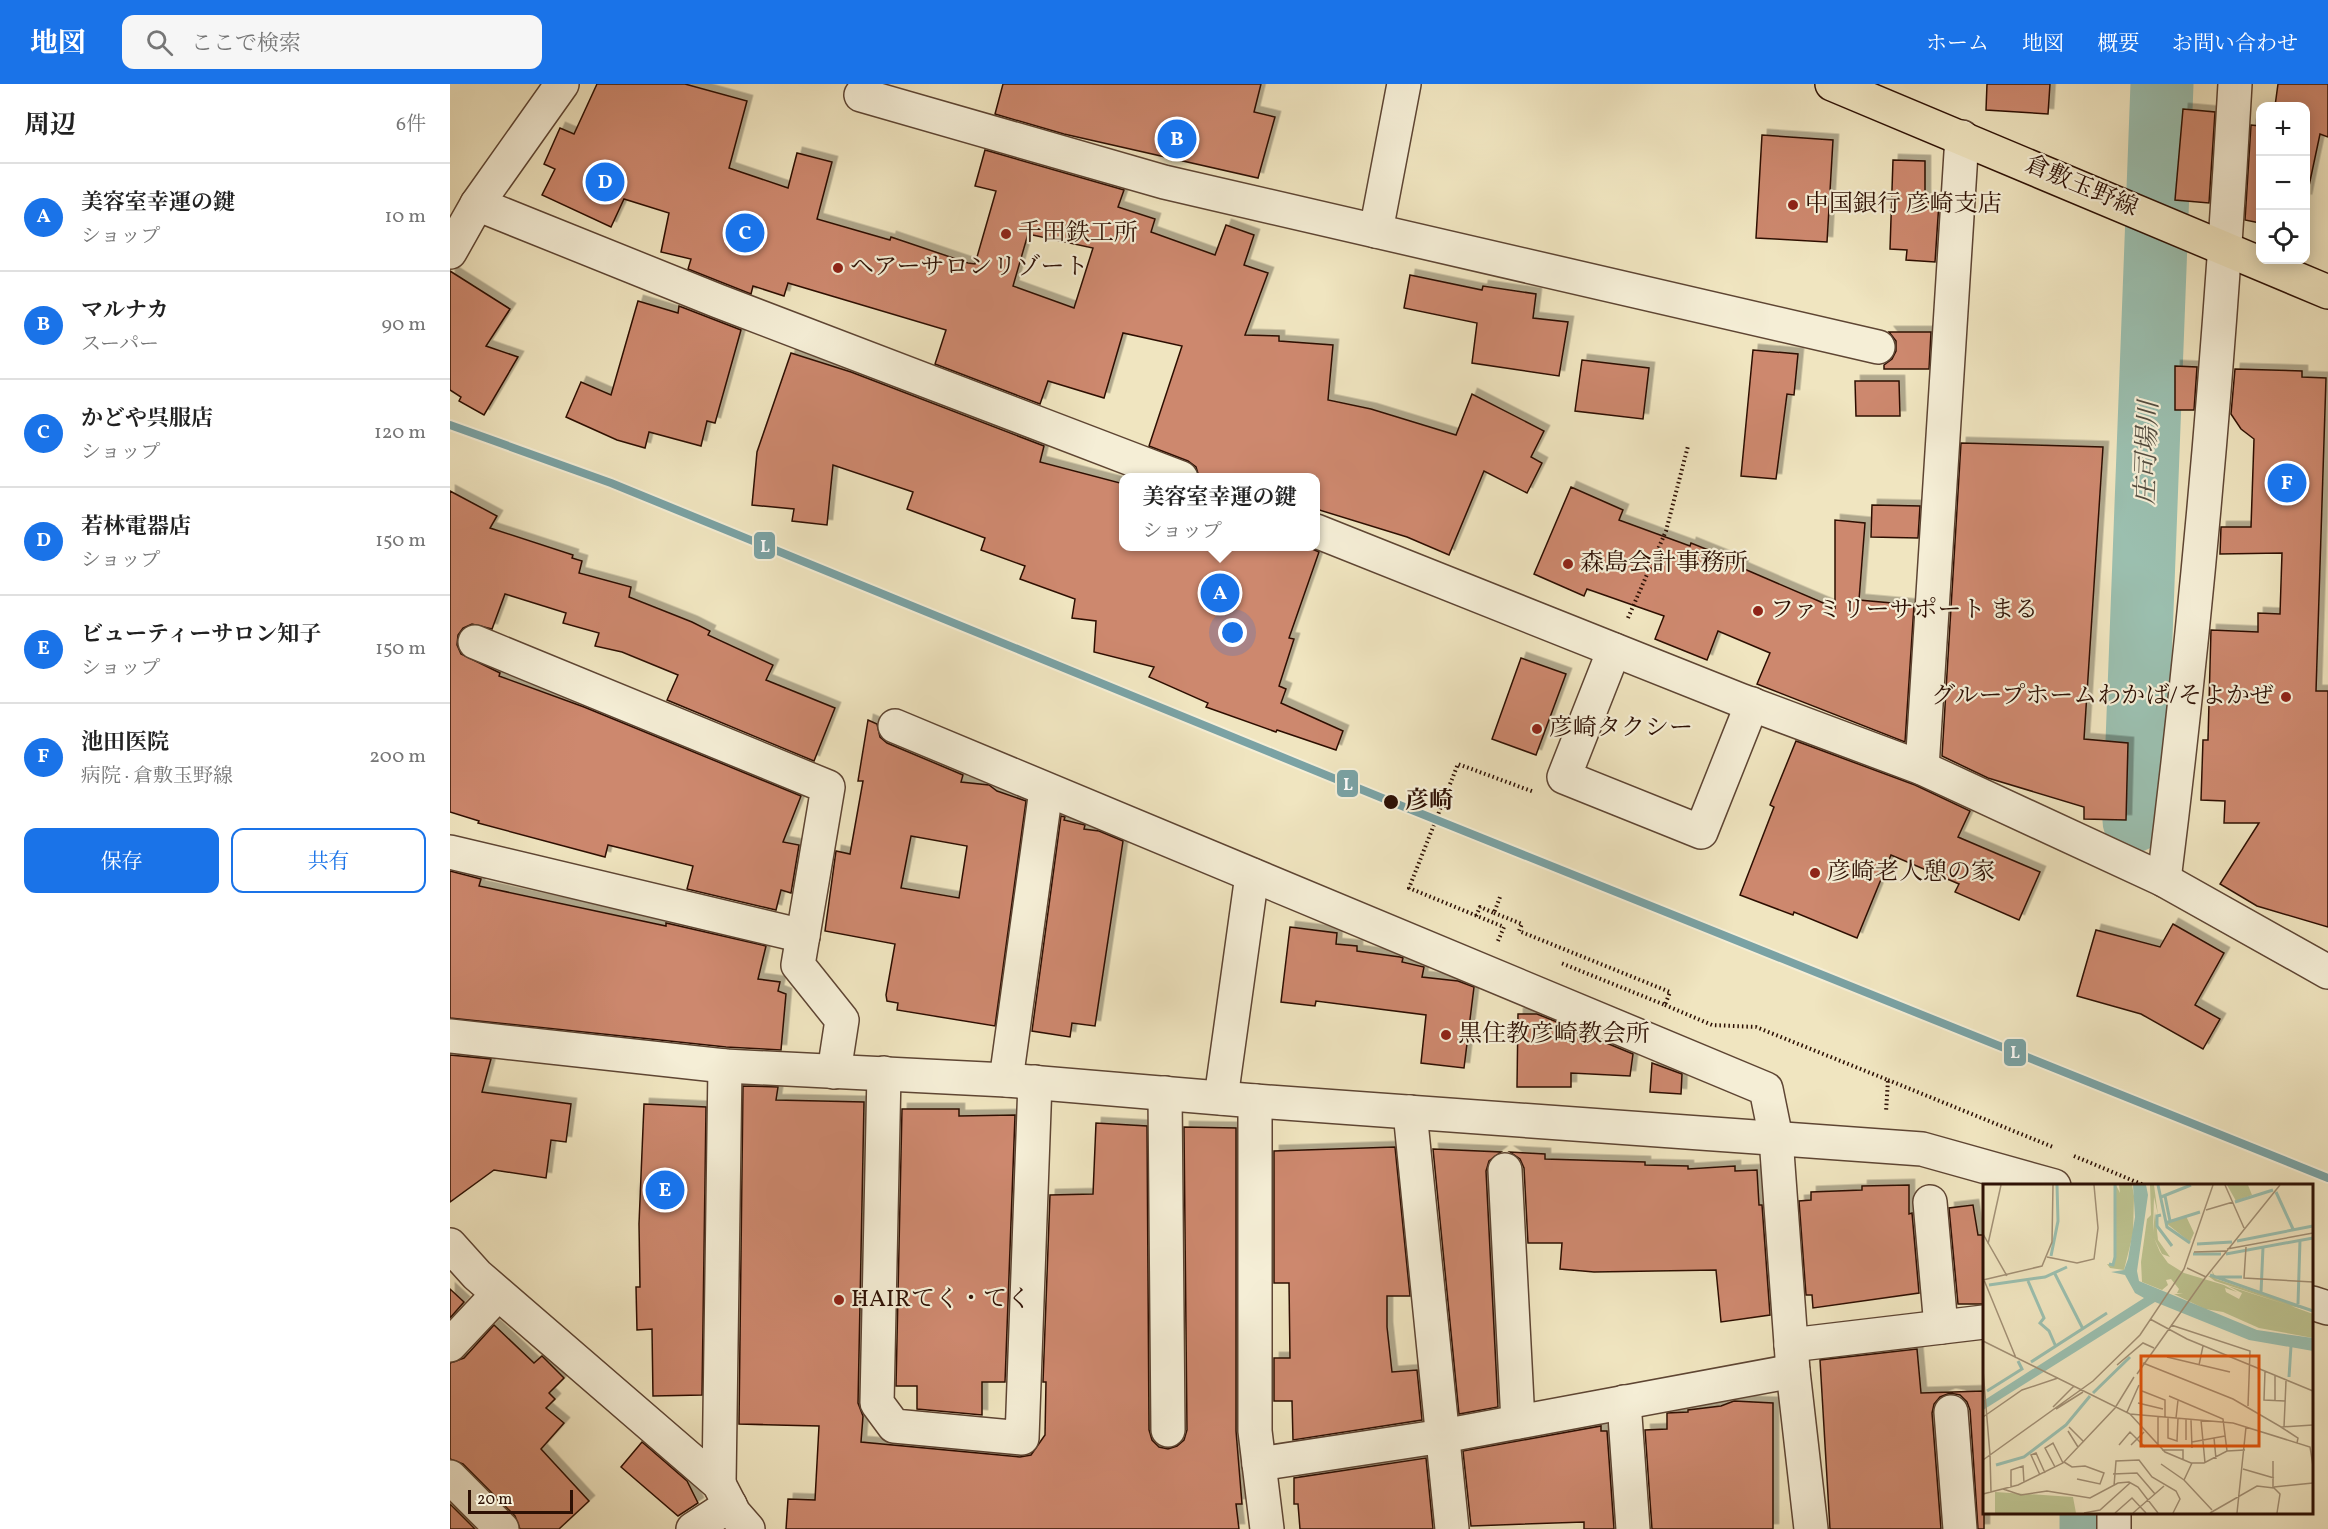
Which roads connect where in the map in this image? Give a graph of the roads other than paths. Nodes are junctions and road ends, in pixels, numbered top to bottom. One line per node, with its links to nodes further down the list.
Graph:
1 (562, 84): 7 (street)
2 (1404, 84): 8 (street)
3 (1832, 84): 6 (main road, 倉敷玉野線)
4 (2235, 84): 9 (street)
5 (861, 95): 8 (street)
6 (1962, 137): 9 (main road, 倉敷玉野線); 19 (street)
7 (477, 204): 10 (street); 13 (street)
8 (1376, 231): 12 (street)
9 (2226, 249): 11 (main road, 倉敷玉野線); 23 (street)
10 (450, 252)
11 (2328, 292)
12 (1878, 347)
13 (1170, 473)
14 (1320, 533): 16 (street)
15 (475, 642): 24 (street)
16 (1614, 650): 17 (street); 17 (street)
17 (1752, 704): 19 (street)
18 (895, 726): 20 (street)
19 (1922, 768): 23 (street)
20 (1046, 790): 22 (street); 30 (street)
21 (450, 852): 24 (street)
22 (1252, 875): 32 (street); 35 (street)
23 (2164, 880): 25 (street)
24 (803, 936): 28 (street)
25 (2328, 972)
26 (450, 1036): 27 (street)
27 (725, 1066): 28 (street); 54 (street)
28 (834, 1072): 29 (street)
29 (884, 1073): 30 (street); 30 (street)
30 (1020, 1081): 31 (street)
31 (1165, 1093): 32 (street); 50 (street)
32 (1221, 1098): 33 (street)
33 (1256, 1101): 34 (street); 52 (street)
34 (1410, 1112): 35 (street); 51 (street)
35 (1776, 1138): 37 (street); 46 (street)
36 (1505, 1170): 49 (street)
37 (2050, 1184)
38 (1930, 1202): 44 (street)
39 (450, 1245): 40 (street)
40 (498, 1294): 45 (street); 54 (street)
41 (2313, 1303): 42 (street)
42 (2328, 1308)
43 (1983, 1322): 44 (street)
44 (1941, 1327): 46 (street)
45 (450, 1345)
46 (1792, 1358): 47 (street); 60 (street)
47 (1624, 1402): 49 (street); 59 (street)
48 (1951, 1412): 61 (street)
49 (1518, 1422): 51 (street)
50 (1168, 1430)
51 (1443, 1436): 52 (street); 58 (street)
52 (1259, 1464): 57 (street)
53 (450, 1478): 55 (street)
54 (732, 1506): 56 (street)
55 (502, 1529)
56 (693, 1529)
57 (1267, 1529)
58 (1452, 1529)
59 (1634, 1529)
60 (1811, 1529)
61 (1960, 1529)

